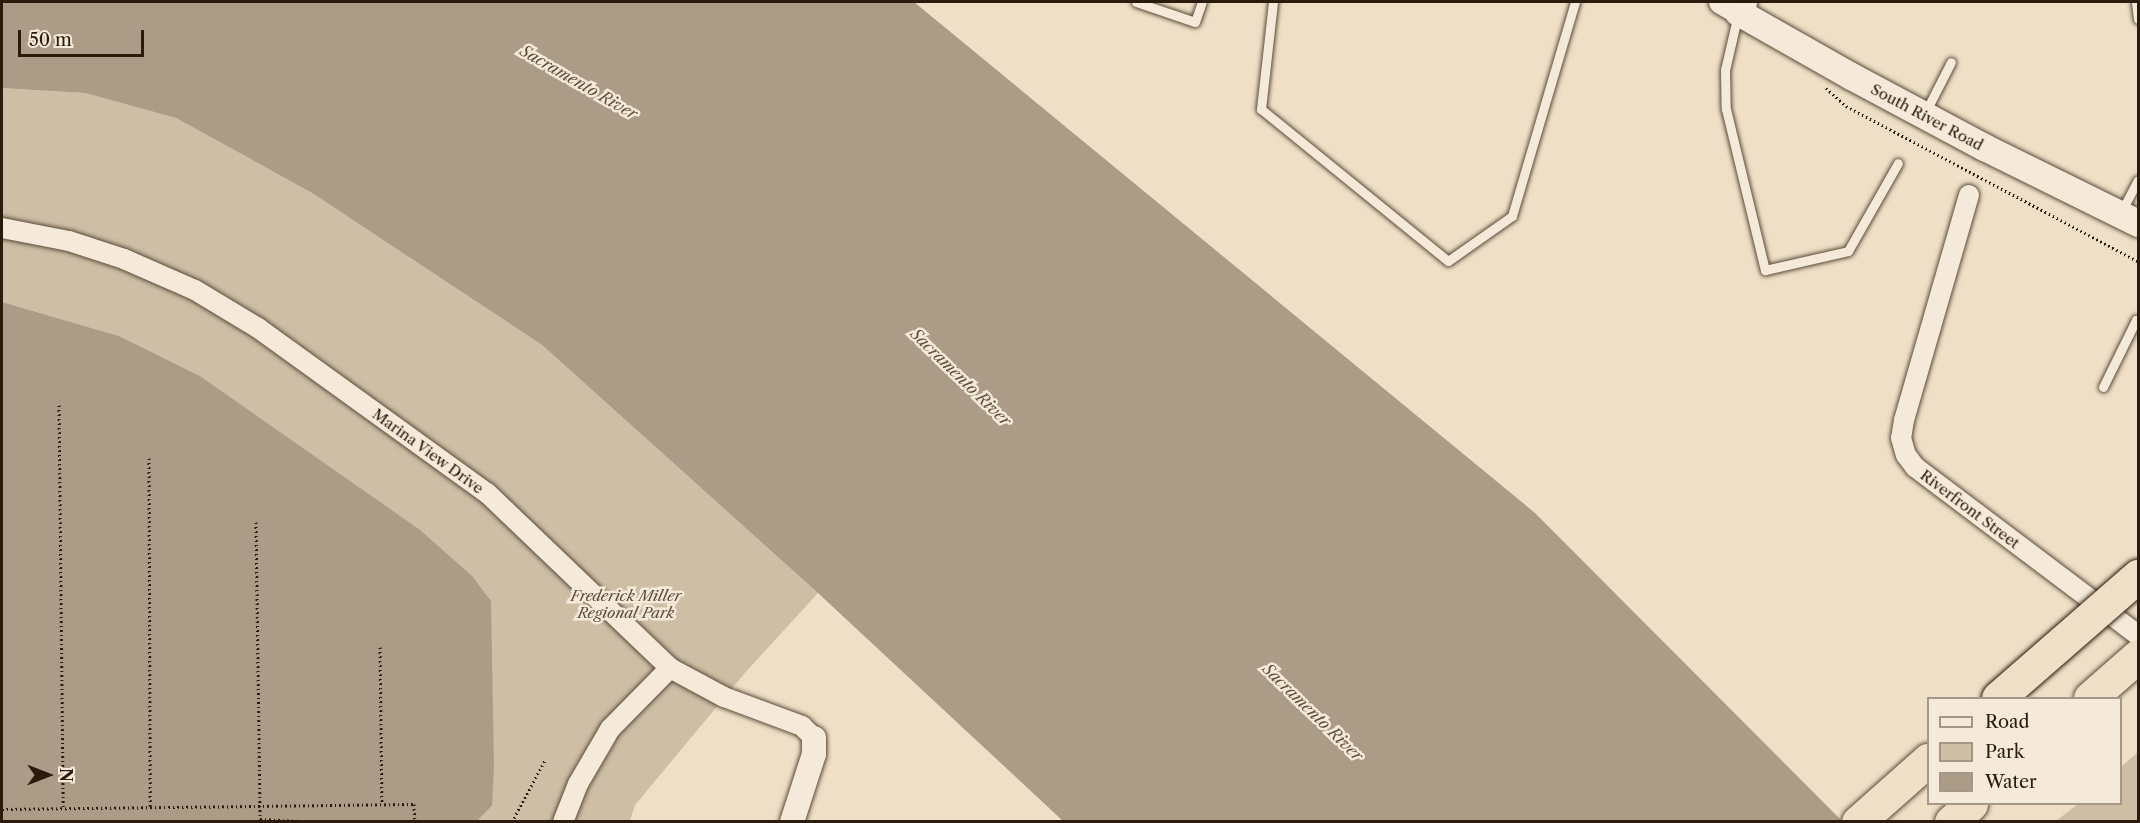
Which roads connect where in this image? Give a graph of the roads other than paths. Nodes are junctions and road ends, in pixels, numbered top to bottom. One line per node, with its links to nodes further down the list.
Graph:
1 (1136, 2): 2 (lane)
2 (1202, 2)
3 (1273, 2): 4 (lane)
4 (1575, 2)
5 (2136, 2): 7 (lane)
6 (1734, 5): 9 (main road, South River Road); 10 (lane)
7 (2139, 19)
8 (1951, 62): 9 (lane)
9 (1924, 115): 13 (main road, South River Road)
10 (1898, 163)
11 (2139, 180): 13 (lane)
12 (1969, 195): 18 (street, Riverfront Street)
13 (2130, 218)
14 (2, 228): 20 (street, Marina View Drive)
15 (2139, 321): 16 (lane)
16 (2103, 387)
17 (2139, 576): 21 (highway, bridge)
18 (2139, 635)
19 (2139, 656): 22 (highway)
20 (670, 668): 23 (street, Marina View Drive); 26 (street)
21 (2000, 697)
22 (2092, 697)
23 (814, 738): 27 (street)
24 (1927, 762): 28 (highway)
25 (1970, 805): 29 (highway)
26 (563, 822)
27 (792, 822)
28 (1858, 822)
29 (1951, 822)

